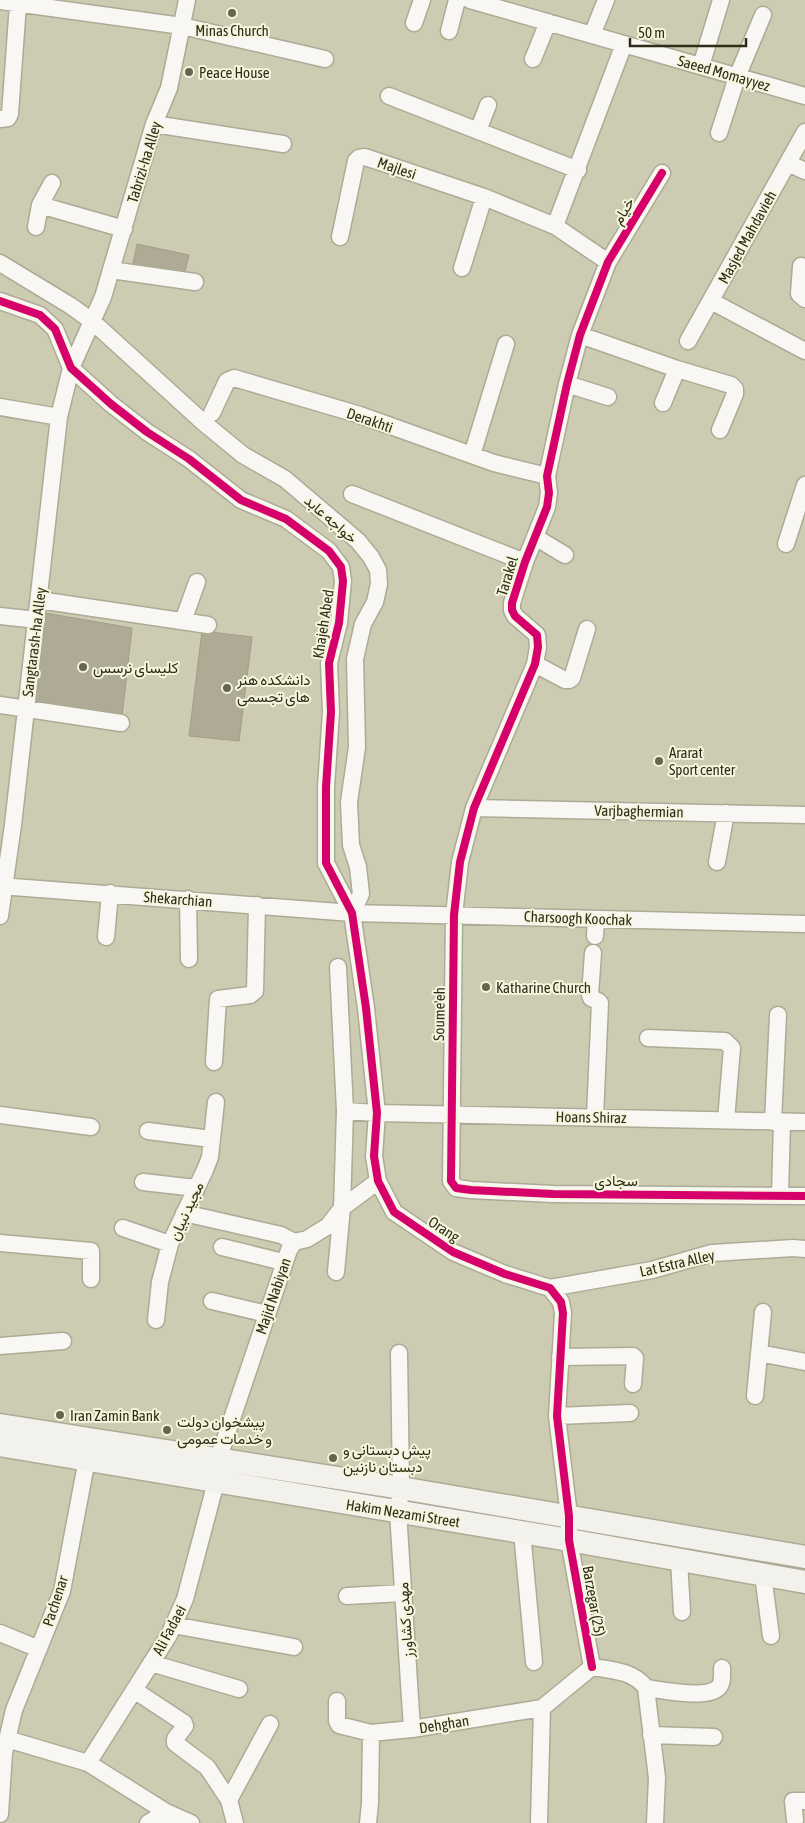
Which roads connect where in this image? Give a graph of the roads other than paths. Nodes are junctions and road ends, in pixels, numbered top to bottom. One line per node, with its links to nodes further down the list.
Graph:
1 (187, 0): 12 (street, Tabrizi-ha Alley)
2 (422, 0): 11 (street)
3 (457, 0): 13 (street)
4 (470, 0): 10 (street, Saeed Momayyez)
5 (606, 0): 14 (street)
6 (721, 0): 19 (street)
7 (0, 1): 8 (street)
8 (18, 4): 12 (street); 18 (street)
9 (763, 15): 20 (street)
10 (548, 22): 14 (street, Saeed Momayyez); 16 (street)
11 (414, 23)
12 (182, 26): 17 (street); 25 (street, Tabrizi-ha Alley)
13 (449, 31)
14 (592, 35): 15 (street, Saeed Momayyez)
15 (624, 44): 19 (street, Saeed Momayyez); 31 (street)
16 (534, 58)
17 (325, 59)
18 (6, 65): 24 (street)
19 (701, 66): 20 (street, Saeed Momayyez)
20 (737, 77): 22 (street, Saeed Momayyez); 28 (street)
21 (389, 96): 26 (street)
22 (805, 96)
23 (488, 105): 26 (street)
24 (0, 119)
25 (154, 124): 29 (street); 39 (street, Tabrizi-ha Alley)
26 (478, 131): 31 (street)
27 (805, 132): 30 (street, Masjed Mahdavieh)
28 (719, 134)
29 (283, 144)
30 (788, 163): 32 (street); 49 (street, Masjed Mahdavieh)
31 (578, 170): 37 (street)
32 (805, 171)
33 (662, 173): 41 (street, خیام)
34 (52, 183): 36 (street)
35 (484, 197): 37 (street, Majlesi); 40 (street, Majlesi); 44 (street)
36 (40, 205): 38 (street); 39 (street)
37 (555, 226): 41 (street, Majlesi)
38 (36, 227)
39 (124, 229): 45 (street, Tabrizi-ha Alley)
40 (340, 237)
41 (608, 262): 51 (street, Tarakel)
42 (0, 263): 50 (street, خواجه عابد)
43 (801, 266): 47 (street)
44 (462, 268)
45 (111, 270): 46 (street); 50 (street, Tabrizi-ha Alley)
46 (195, 282)
47 (805, 299)
48 (0, 301): 55 (street, Khajeh Abed)
49 (711, 301): 52 (street, Masjed Mahdavieh); 54 (street)
50 (92, 322): 55 (street, Tabrizi-ha Alley); 92 (street, خواجه عابد)
51 (580, 335): 56 (street); 57 (street, Tarakel)
52 (688, 342)
53 (506, 344): 64 (street)
54 (805, 351)
55 (71, 368): 62 (street, Sangtarash-ha Alley); 92 (street, Khajeh Abed)
56 (677, 369): 59 (street); 63 (street)
57 (567, 384): 58 (street); 65 (street, Tarakel)
58 (608, 397)
59 (663, 403)
60 (0, 407): 62 (street)
61 (212, 413): 64 (street, Derakhti)
62 (59, 417): 74 (street, Sangtarash-ha Alley)
63 (720, 430)
64 (472, 455): 65 (street, Derakhti)
65 (547, 476): 69 (street, Tarakel)
66 (805, 485): 68 (street)
67 (352, 494): 72 (street)
68 (800, 518): 70 (street)
69 (535, 537): 71 (street); 72 (street, Tarakel)
70 (786, 544)
71 (565, 555)
72 (525, 562): 80 (street, Tarakel)
73 (197, 582): 77 (street)
74 (39, 600): 76 (street, Sangtarash-ha Alley); 77 (street)
75 (0, 616): 76 (street)
76 (37, 620): 82 (street, Sangtarash-ha Alley)
77 (183, 621): 78 (street)
78 (208, 624)
79 (587, 629): 80 (street)
80 (535, 664): 84 (street, Tarakel)
81 (0, 705): 82 (street)
82 (26, 708): 83 (street); 88 (street, Sangtarash-ha Alley)
83 (121, 723)
84 (474, 808): 85 (street, Varjbaghermian); 93 (street, Tarakel)
85 (726, 813): 86 (street, Varjbaghermian); 87 (street)
86 (805, 815)
87 (717, 862)
88 (2, 886): 89 (street, Shekarchian); 94 (street, Sangtarash-ha Alley)
89 (110, 893): 90 (street, Shekarchian); 98 (street)
90 (188, 899): 91 (street, Shekarchian); 100 (street)
91 (258, 905): 92 (street, Shekarchian); 104 (street)
92 (352, 913): 93 (street, Charsoogh Koochak); 107 (street, Orang)
93 (454, 915): 95 (street, Charsoogh Koochak); 108 (street, Soume'eh)
94 (0, 916)
95 (596, 919): 96 (street, Charsoogh Koochak); 97 (street)
96 (805, 924)
97 (594, 936)
98 (106, 937)
99 (593, 953): 110 (street)
100 (189, 959)
101 (338, 967): 106 (street)
102 (778, 1015): 112 (street)
103 (648, 1038): 111 (street)
104 (214, 1062)
105 (216, 1102): 116 (street, مجید نبیان)
106 (345, 1111): 107 (street, Hoans Shiraz); 123 (street)
107 (377, 1113): 108 (street, Hoans Shiraz); 117 (street, Orang)
108 (451, 1114): 110 (street, Hoans Shiraz); 119 (street, Soume'eh)
109 (0, 1115): 114 (street)
110 (595, 1117): 111 (street, Hoans Shiraz)
111 (726, 1120): 112 (street, Hoans Shiraz)
112 (777, 1122): 113 (street, Hoans Shiraz); 121 (street)
113 (805, 1122)
114 (91, 1127)
115 (148, 1131): 116 (street)
116 (211, 1139): 120 (street, مجید نبیان)
117 (378, 1181): 123 (street); 134 (street, Orang)
118 (143, 1182): 120 (street)
119 (453, 1185): 121 (street, سجادی)
120 (196, 1188): 124 (street, مجید نبیان)
121 (780, 1195): 122 (street, سجادی)
122 (805, 1196)
123 (342, 1208): 126 (street); 132 (street)
124 (184, 1213): 126 (street, Majid Nabiyan); 128 (street, مجید نبیان)
125 (123, 1228): 128 (street)
126 (294, 1242): 131 (street, Majid Nabiyan)
127 (0, 1243): 133 (street)
128 (170, 1244): 138 (street, مجید نبیان)
129 (222, 1247): 131 (street)
130 (805, 1249): 134 (street, Lat Estra Alley)
131 (284, 1262): 137 (street, Majid Nabiyan)
132 (336, 1272)
133 (91, 1279)
134 (550, 1288): 143 (street)
135 (212, 1301): 137 (street)
136 (763, 1312): 142 (street)
137 (267, 1314): 152 (street, Majid Nabiyan)
138 (156, 1320)
139 (63, 1342): 140 (street)
140 (0, 1346)
141 (400, 1353): 154 (street, مهدی کشاورز)
142 (759, 1353): 144 (street); 146 (street)
143 (560, 1357): 145 (street); 148 (street)
144 (805, 1362)
145 (633, 1384)
146 (754, 1396)
147 (630, 1412): 148 (street)
148 (557, 1416): 156 (street)
149 (0, 1425): 152 (main road, Hakim Nezami Street)
150 (0, 1445): 151 (main road, Hakim Nezami Street)
151 (87, 1459): 153 (main road, Hakim Nezami Street); 170 (street, Pachenar)
152 (218, 1460): 154 (main road, Hakim Nezami Street)
153 (216, 1482): 155 (main road, Hakim Nezami Street); 166 (street, Ali Fadaei)
154 (401, 1488): 155 (street, مهدی کشاورز); 156 (main road, Hakim Nezami Street)
155 (398, 1512): 157 (main road, Hakim Nezami Street); 163 (street, مهدی کشاورز)
156 (569, 1516): 158 (street, Barzegar (25)); 159 (main road, Hakim Nezami Street)
157 (522, 1532): 158 (main road, Hakim Nezami Street); 171 (street)
158 (569, 1540): 160 (main road, Hakim Nezami Street); 173 (street, Barzegar (25))
159 (805, 1557)
160 (679, 1560): 161 (main road, Hakim Nezami Street); 165 (street)
161 (763, 1575): 162 (main road, Hakim Nezami Street); 168 (street)
162 (805, 1582)
163 (403, 1593): 164 (street); 181 (street, مهدی کشاورز)
164 (347, 1596)
165 (682, 1612)
166 (173, 1625): 169 (street); 172 (street, Ali Fadaei)
167 (0, 1633): 170 (street)
168 (771, 1636)
169 (294, 1647)
170 (38, 1649): 185 (street, Pachenar)
171 (534, 1662)
172 (151, 1663): 176 (street); 177 (street, Ali Fadaei)
173 (592, 1667): 175 (street); 179 (street)
174 (722, 1668): 175 (street)
175 (646, 1688): 183 (street)
176 (239, 1689)
177 (134, 1690): 186 (street, Ali Fadaei); 188 (street)
178 (337, 1702): 182 (street)
179 (542, 1708): 181 (street, Dehghan); 197 (street)
180 (270, 1724): 188 (street)
181 (412, 1729): 182 (street, Dehghan)
182 (371, 1733): 196 (street)
183 (651, 1735): 184 (street); 198 (street)
184 (714, 1737)
185 (4, 1740): 186 (street); 187 (street, Pachenar)
186 (88, 1763): 191 (street)
187 (1, 1794): 190 (street, Pachenar)
188 (229, 1800): 195 (street)
189 (805, 1800): 192 (street)
190 (0, 1814)
191 (168, 1818): 193 (street); 194 (street)
192 (795, 1820)
193 (148, 1823)
194 (191, 1823)
195 (235, 1823)
196 (368, 1823)
197 (539, 1823)
198 (655, 1823)

